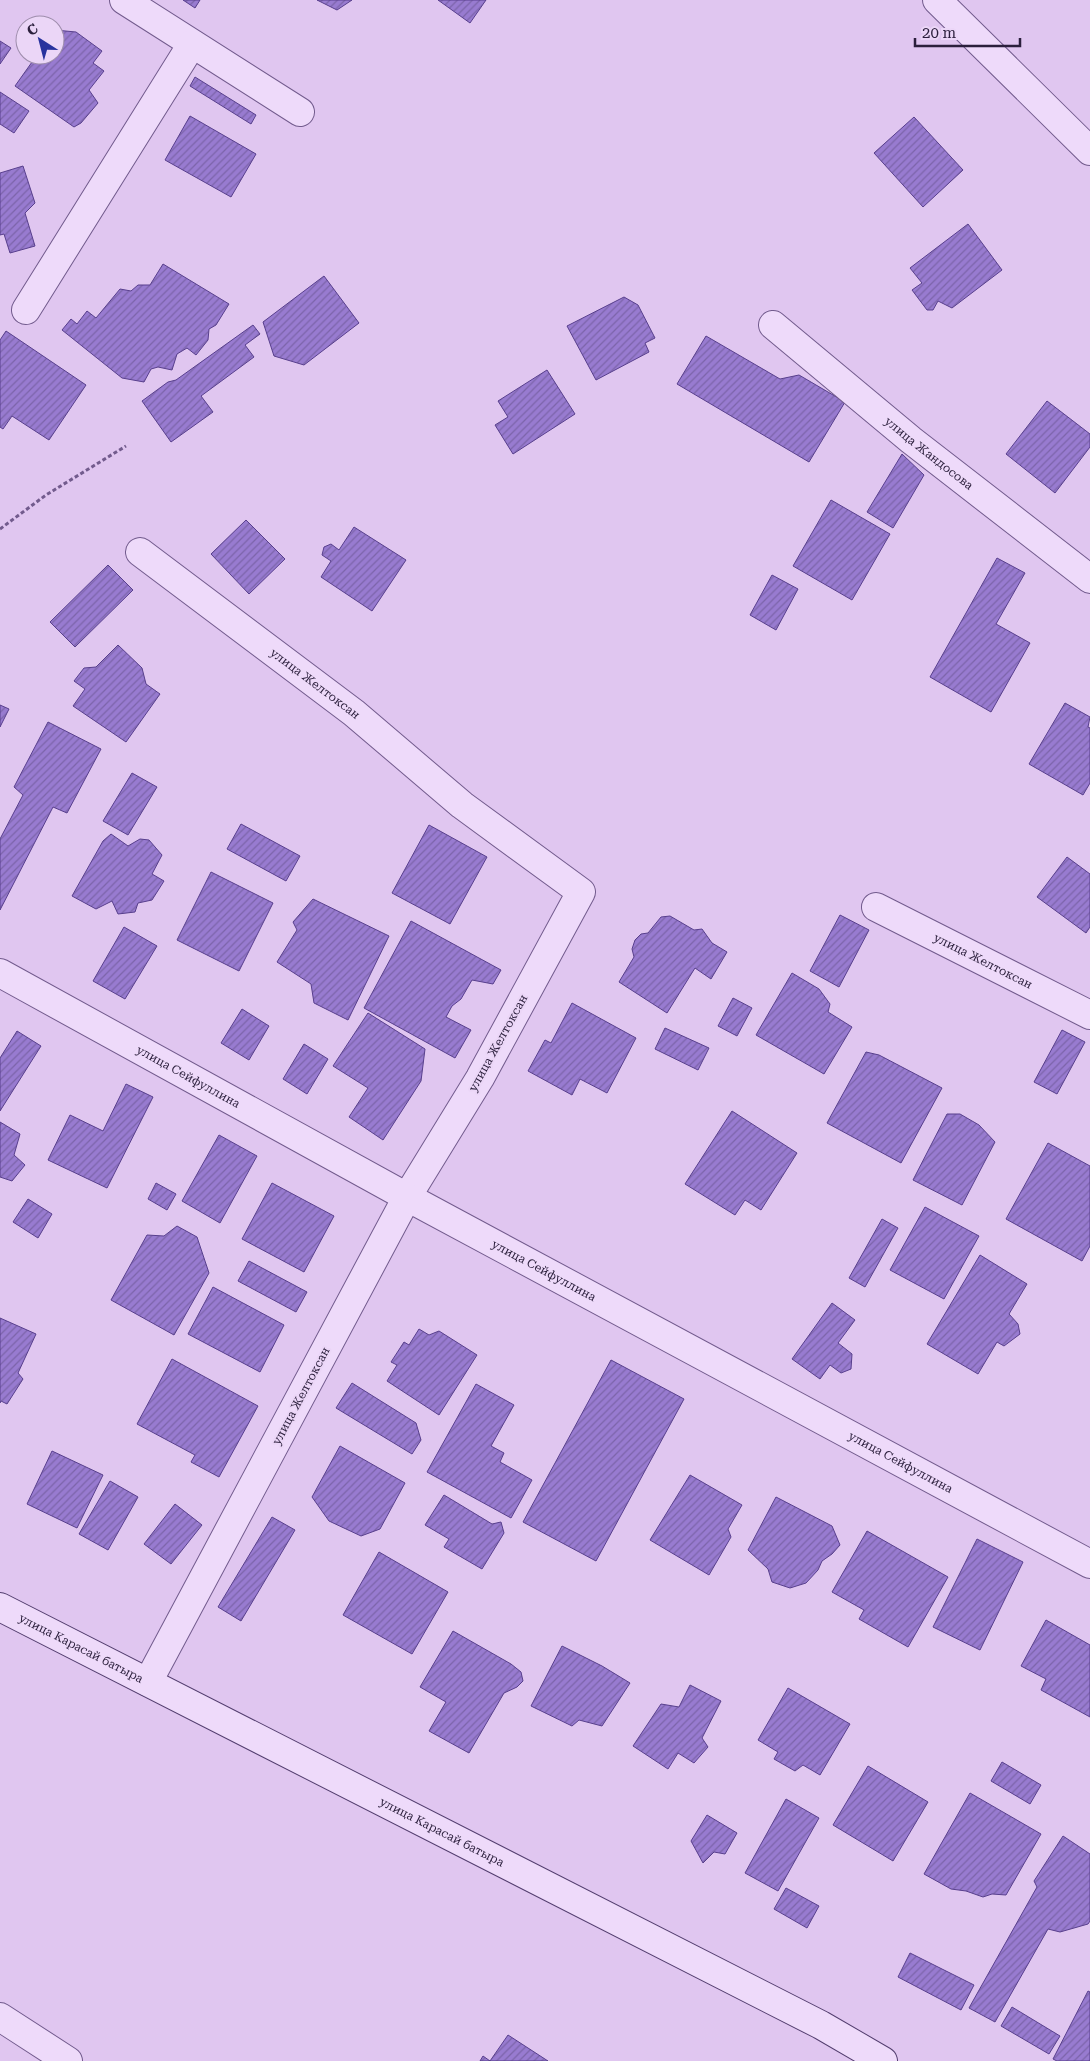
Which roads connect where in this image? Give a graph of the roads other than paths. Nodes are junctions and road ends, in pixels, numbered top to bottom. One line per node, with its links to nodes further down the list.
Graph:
1 (124, 0): 3 (street)
2 (937, 0): 5 (street)
3 (192, 44): 4 (street); 6 (street)
4 (300, 112)
5 (1090, 151)
6 (26, 310)
7 (773, 325): 9 (street, улица Жандосова)
8 (140, 552): 13 (street, улица Желтоксан)
9 (1090, 579)
10 (876, 907): 12 (street, улица Желтоксан)
11 (0, 973): 13 (street, улица Сейфуллина)
12 (1090, 1015)
13 (407, 1197): 14 (street, улица Сейфуллина); 16 (street, улица Желтоксан)
14 (1090, 1564)
15 (0, 1607): 16 (street, улица Карасай батыра)
16 (148, 1682): 19 (street, улица Карасай батыра)
17 (0, 2017): 18 (street)
18 (68, 2061)
19 (882, 2061)

